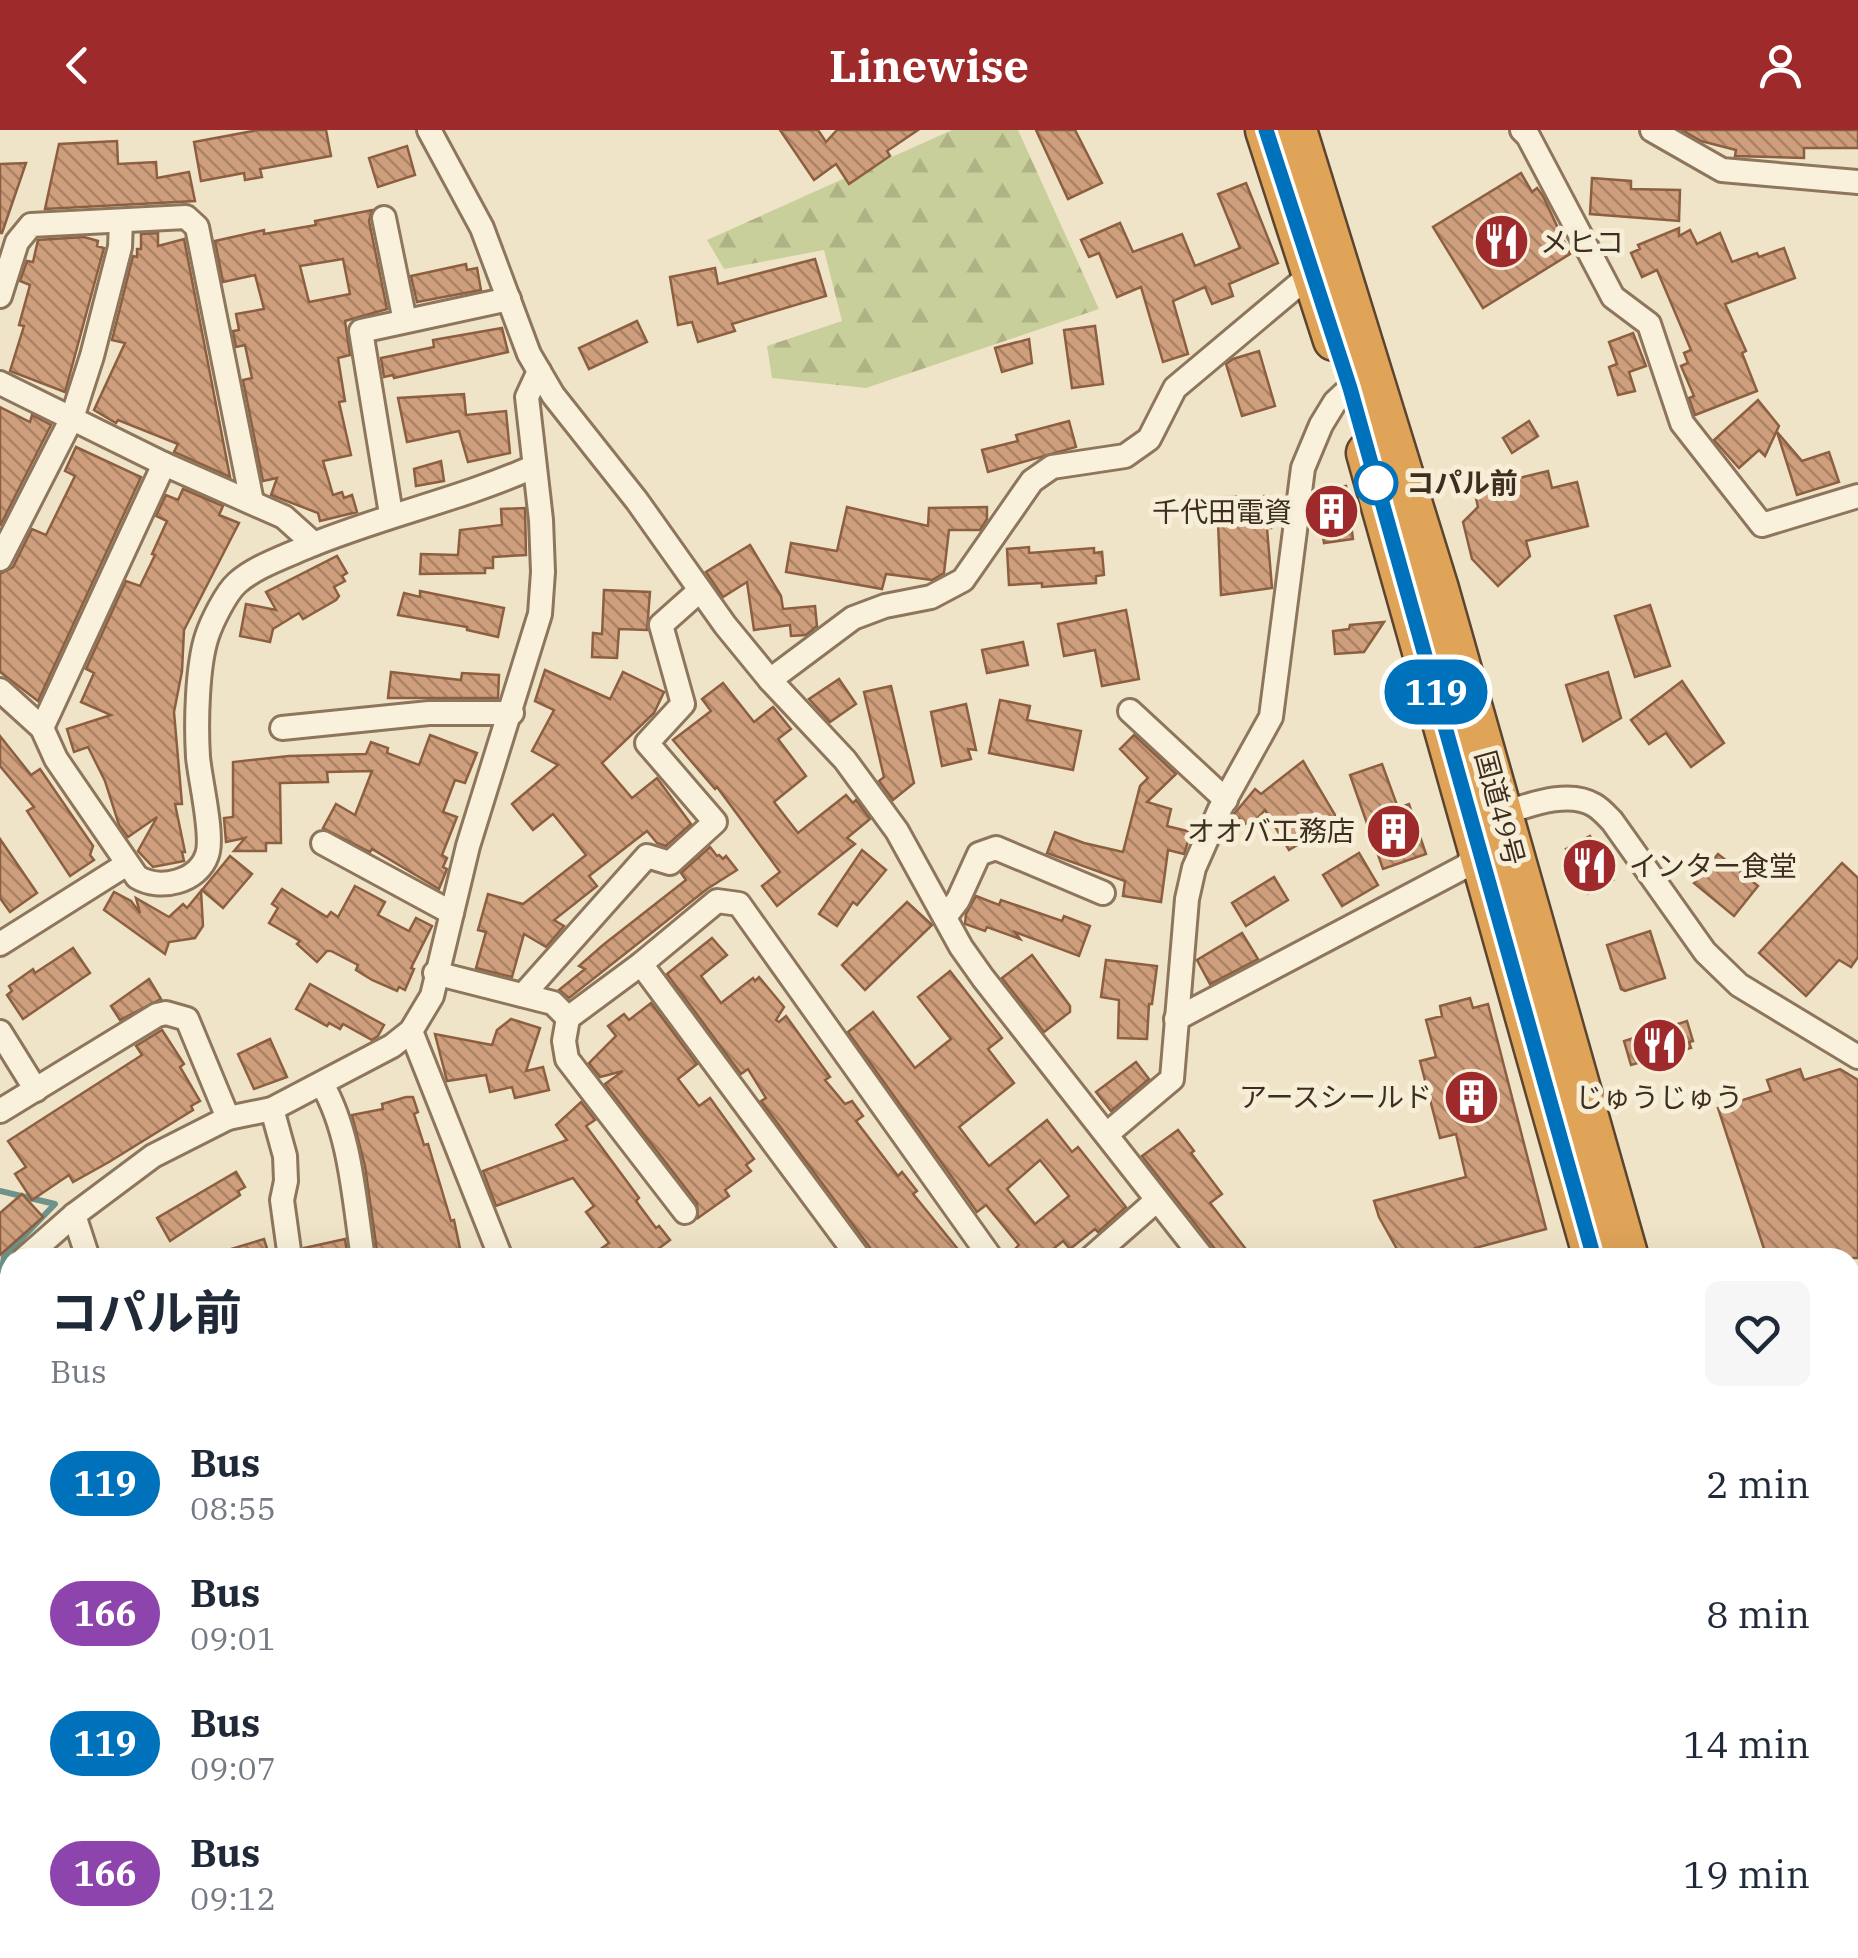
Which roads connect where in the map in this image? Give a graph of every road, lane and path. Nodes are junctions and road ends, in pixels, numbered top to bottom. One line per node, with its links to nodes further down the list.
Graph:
1 (430, 130): 11 (street)
2 (1266, 130): 9 (highway, 国道49号)
3 (1296, 130): 32 (highway, 国道49号)
4 (1652, 130): 6 (street)
5 (1528, 132): 19 (street)
6 (1858, 182)
7 (384, 218): 12 (street)
8 (122, 221): 10 (street); 16 (street); 20 (street)
9 (1312, 273): 15 (highway, 国道49号); 25 (street)
10 (0, 296)
11 (509, 299): 12 (street); 13 (street)
12 (405, 321): 21 (street)
13 (539, 371): 18 (street); 24 (street)
14 (0, 384): 16 (street)
15 (1350, 388): 31 (street); 32 (highway, 国道49号)
16 (72, 418): 17 (street); 23 (street)
17 (164, 464): 20 (street); 29 (street)
18 (533, 467): 21 (street); 28 (street)
19 (1858, 496)
20 (252, 502): 22 (street)
21 (391, 514): 22 (street)
22 (314, 544): 34 (street)
23 (0, 559)
24 (698, 592): 25 (street); 41 (street)
25 (770, 680): 37 (street)
26 (0, 690): 29 (street)
27 (1130, 712): 31 (street)
28 (512, 713): 30 (street); 36 (street)
29 (42, 728): 34 (street)
30 (282, 728)
31 (1226, 800): 43 (street)
32 (1490, 831): 43 (street); 46 (street); 65 (highway, 国道49号); 66 (highway, 国道49号)
33 (322, 844): 36 (street)
34 (127, 864): 38 (street)
35 (1102, 892): 37 (street)
36 (452, 913): 40 (street)
37 (945, 917): 52 (street)
38 (0, 944)
39 (641, 964): 42 (street); 61 (street); 62 (street)
40 (435, 973): 41 (street); 44 (street)
41 (523, 995): 42 (street)
42 (568, 1018): 54 (street)
43 (1176, 1019): 52 (street)
44 (411, 1031): 47 (street); 60 (street)
45 (0, 1032): 48 (street)
46 (1858, 1057)
47 (322, 1084): 49 (street); 59 (street)
48 (36, 1090): 50 (street); 51 (street)
49 (272, 1109): 51 (street); 58 (street)
50 (0, 1111)
51 (228, 1118): 55 (street)
52 (1107, 1134): 53 (street)
53 (1157, 1200): 63 (street); 64 (street)
54 (685, 1212)
55 (74, 1215): 56 (street); 57 (street)
56 (36, 1248)
57 (85, 1248)
58 (289, 1248)
59 (361, 1248)
60 (497, 1248)
61 (852, 1248)
62 (983, 1248)
63 (1102, 1248)
64 (1196, 1248)
65 (1592, 1248)
66 (1628, 1248)

